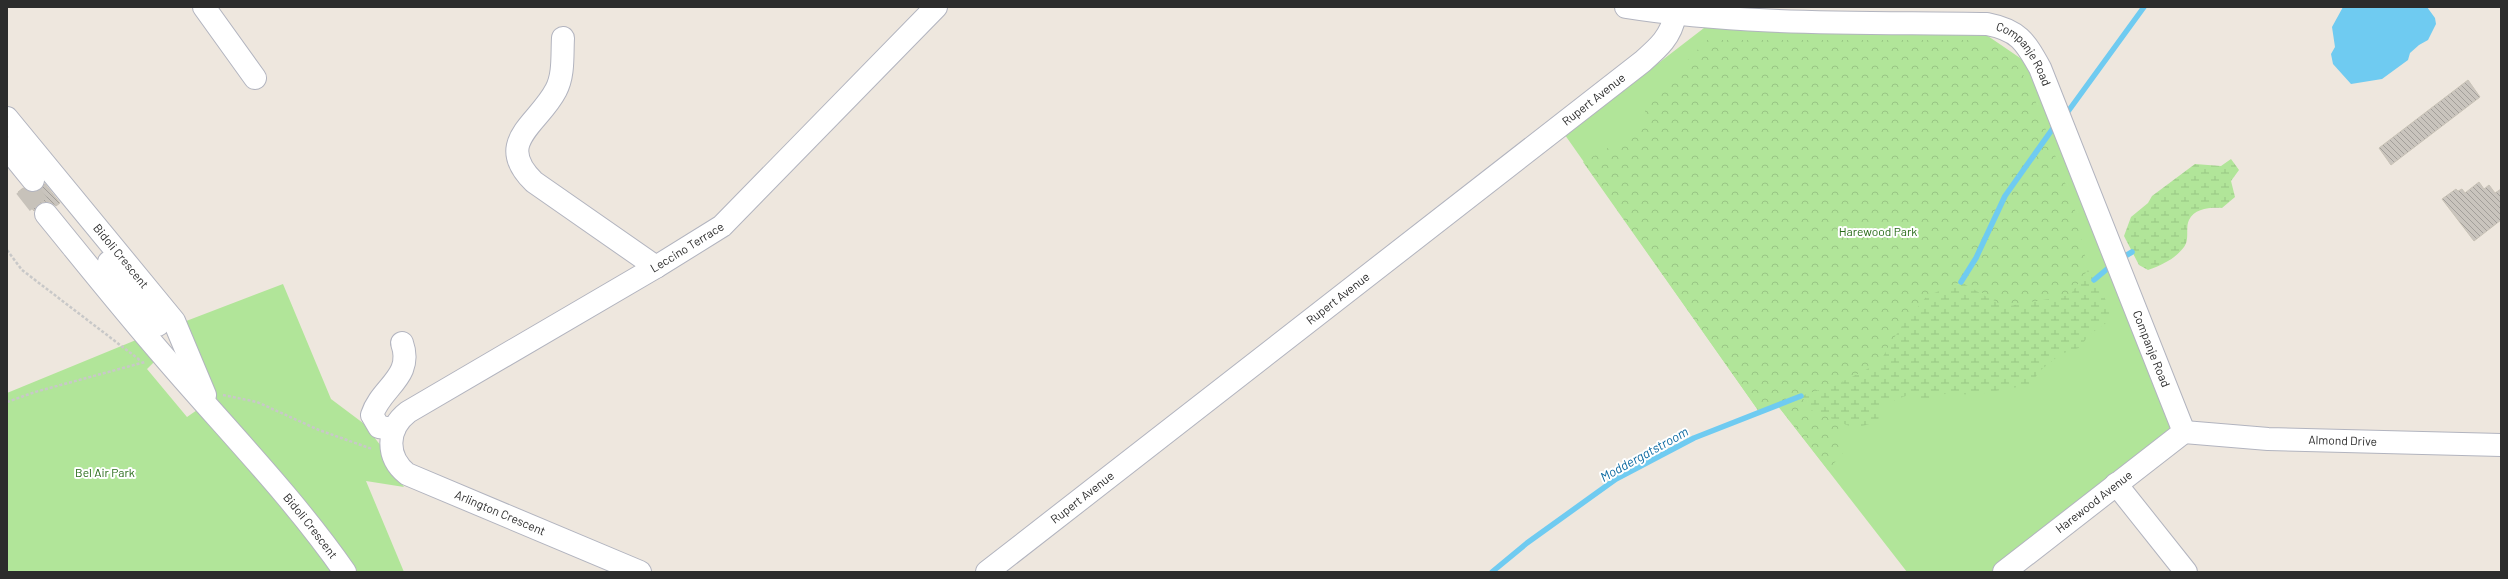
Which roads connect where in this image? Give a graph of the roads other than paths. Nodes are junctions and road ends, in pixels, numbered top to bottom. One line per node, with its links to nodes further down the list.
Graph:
1 (204, 7): 7 (street)
2 (936, 7): 13 (street, Leccino Terrace)
3 (1626, 7): 5 (street, Companje Road)
4 (1748, 13): 5 (street, Companje Road); 17 (street, Companje Road)
5 (1675, 15): 23 (street, Rupert Avenue)
6 (563, 38): 13 (street)
7 (255, 78)
8 (7, 118): 15 (street, Bidoli Crescent)
9 (7, 130): 12 (street)
10 (7, 148): 12 (street)
11 (7, 164): 12 (street)
12 (33, 180)
13 (656, 267): 16 (street, Leccino Terrace)
14 (402, 343): 16 (street)
15 (177, 360): 15 (street, Bidoli Crescent); 21 (street, Bidoli Crescent)
16 (394, 429): 20 (street, Arlington Crescent)
17 (2184, 432): 18 (street, Almond Drive); 19 (street, Harewood Avenue)
18 (2501, 445)
19 (2116, 484): 24 (street, Harewood Avenue); 25 (street)
20 (613, 567): 22 (street, Arlington Crescent)
21 (345, 572)
22 (640, 572)
23 (987, 572)
24 (2004, 572)
25 (2186, 572)

